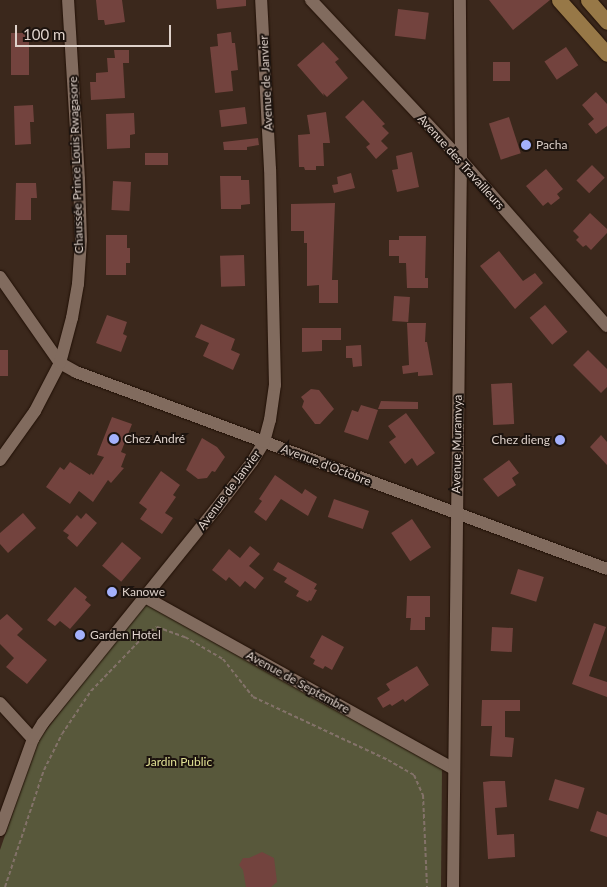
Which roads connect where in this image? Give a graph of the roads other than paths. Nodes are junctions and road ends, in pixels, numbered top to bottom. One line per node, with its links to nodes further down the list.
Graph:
1 (68, 0): 12 (street, Chaussée Prince Louis Rwagasore)
2 (261, 0): 13 (street, Avenue de Janvier)
3 (311, 0): 9 (street, Avenue des Travailleurs)
4 (460, 0): 9 (street, Avenue Muramvya)
5 (559, 0): 8 (main road)
6 (588, 0): 7 (main road)
7 (607, 22)
8 (607, 54)
9 (461, 160): 11 (street, Avenue des Travailleurs); 15 (street, Avenue Muramvya)
10 (0, 278): 12 (street, Avenue d'Octobre)
11 (607, 326)
12 (60, 363): 13 (street, Avenue d'Octobre); 14 (street, Chaussée Prince Louis Rwagasore)
13 (264, 442): 15 (street, Avenue d'Octobre); 17 (street, Avenue de Janvier)
14 (0, 460)
15 (456, 514): 16 (street, Avenue d'Octobre); 20 (street, Avenue Muramvya)
16 (607, 569)
17 (143, 596): 19 (street, Avenue de Janvier); 20 (street, Avenue de Septembre)
18 (0, 703): 19 (street)
19 (33, 739): 21 (street, Avenue de Janvier)
20 (452, 768): 22 (street, Avenue Muramvya)
21 (0, 830)
22 (453, 887)

